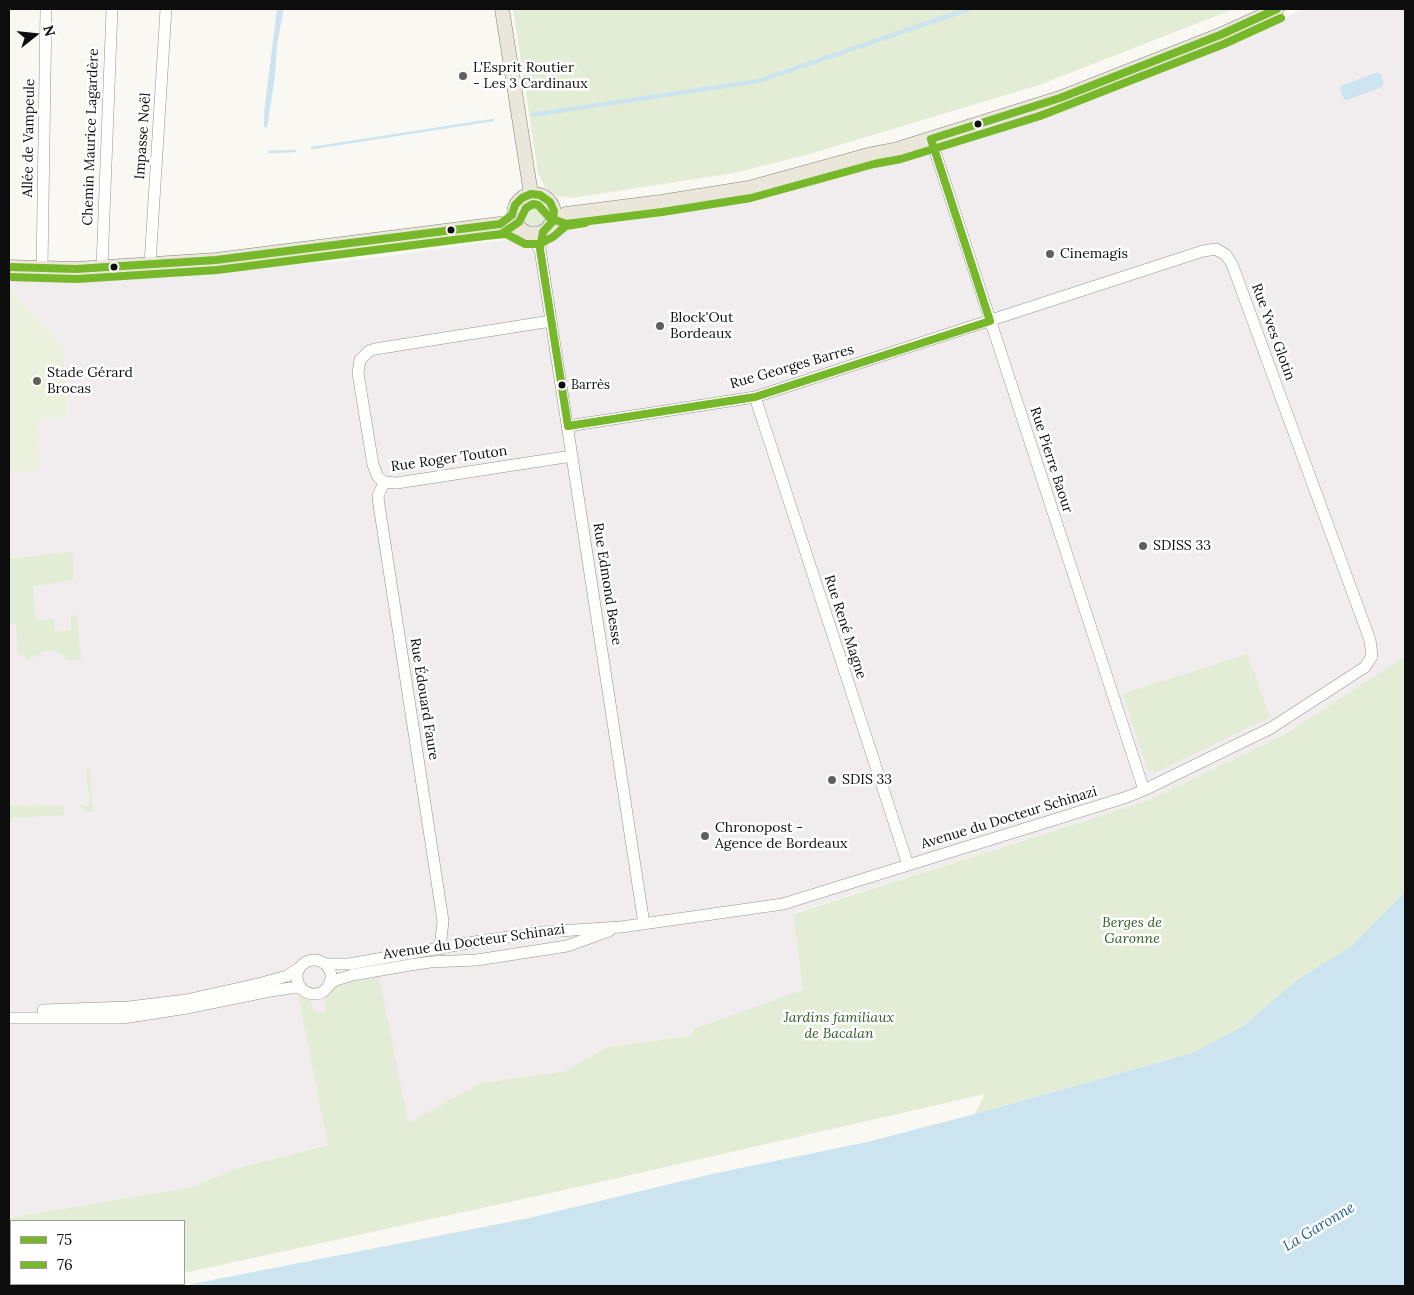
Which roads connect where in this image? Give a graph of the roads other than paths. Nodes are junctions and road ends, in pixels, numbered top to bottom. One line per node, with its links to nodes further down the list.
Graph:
1 (46, 9): 18 (street, Allée de Vampeule)
2 (112, 9): 17 (street, Chemin Maurice Lagardère)
3 (166, 9): 15 (street, Impasse Noël)
4 (502, 9): 7 (main road)
5 (1277, 9): 6 (main road)
6 (931, 139): 10 (main road); 20 (street, Rue Pierre Baour)
7 (531, 194): 8 (main road); 9 (main road)
8 (552, 206): 10 (main road); 12 (main road)
9 (514, 210): 11 (main road); 13 (main road)
10 (566, 214): 12 (main road)
11 (500, 224): 13 (main road); 15 (main road)
12 (547, 229): 13 (main road); 14 (street, Rue Edmond Besse)
13 (524, 231): 14 (street, Rue Edmond Besse)
14 (540, 249): 19 (street, Rue Edmond Besse)
15 (150, 264): 17 (main road)
16 (9, 266): 18 (main road)
17 (102, 267): 18 (main road)
18 (42, 268)
19 (551, 321): 22 (street, Rue Edmond Besse); 24 (street, Rue Roger Touton)
20 (990, 321): 21 (street, Rue Georges Barres); 25 (street, Rue Yves Glotin); 26 (street, Rue Pierre Baour)
21 (755, 397): 22 (street, Rue Georges Barres); 27 (street, Rue René Magne)
22 (568, 426): 23 (street, Rue Edmond Besse)
23 (572, 456): 24 (street, Rue Roger Touton); 29 (street, Rue Edmond Besse)
24 (384, 482): 28 (street, Rue Édouard Faure)
25 (1372, 656): 26 (street, Avenue du Docteur Schinazi)
26 (1144, 790): 27 (street, Avenue du Docteur Schinazi)
27 (908, 865): 29 (street, Avenue du Docteur Schinazi)
28 (443, 921): 31 (street, Rue Édouard Faure); 32 (street, Rue Édouard Faure)
29 (644, 924): 30 (street, Avenue du Docteur Schinazi)
30 (621, 927): 31 (street, Avenue du Docteur Schinazi); 35 (street, Avenue du Docteur Schinazi)
31 (457, 945): 32 (street, Avenue du Docteur Schinazi)
32 (440, 949): 33 (street, Avenue du Docteur Schinazi)
33 (326, 964): 34 (street); 35 (street)
34 (298, 970): 36 (street); 37 (street)
35 (330, 984): 36 (street)
36 (301, 988): 38 (street)
37 (9, 1011)
38 (9, 1018)

